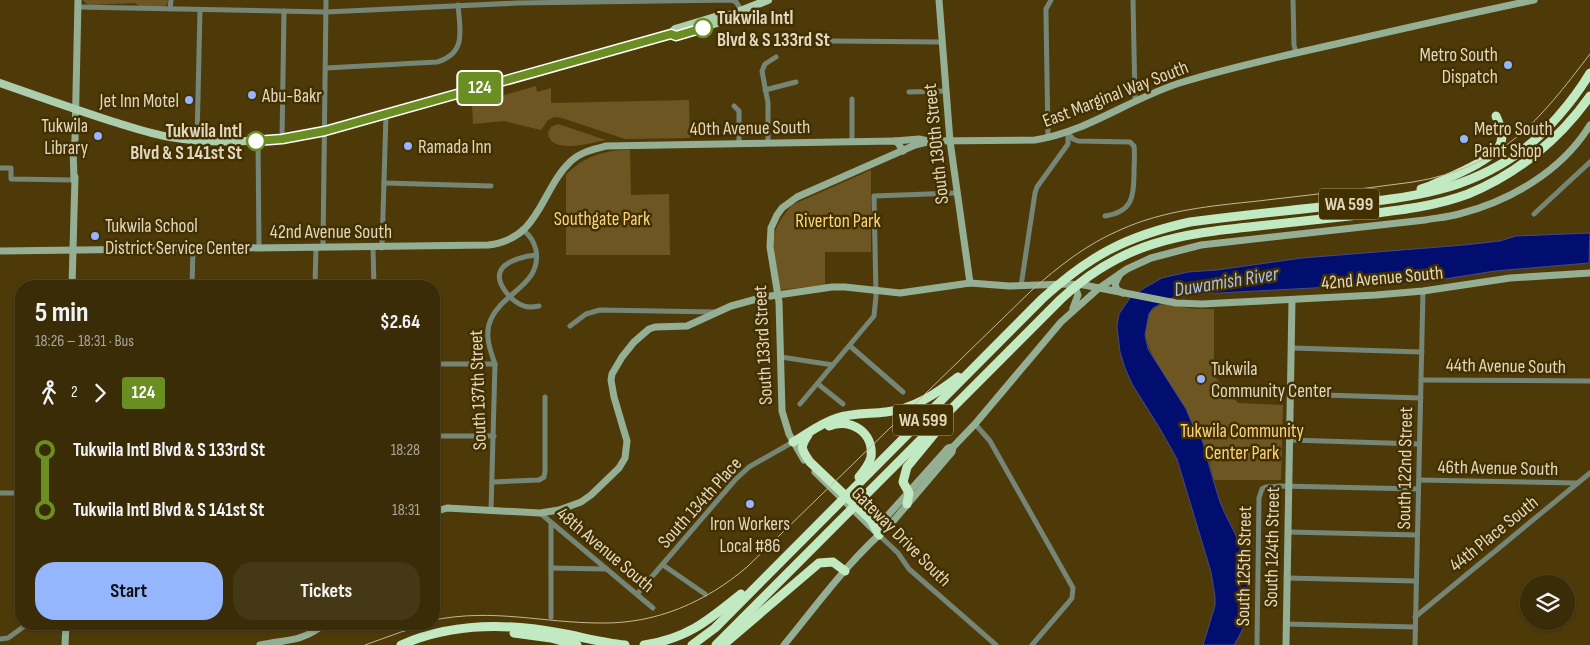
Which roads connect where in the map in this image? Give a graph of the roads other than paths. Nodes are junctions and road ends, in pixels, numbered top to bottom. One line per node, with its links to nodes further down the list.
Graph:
1 (171, 0): 15 (street)
2 (326, 0): 18 (street)
3 (626, 0): 10 (street); 14 (street)
4 (768, 0): 14 (main road)
5 (939, 0): 20 (street, South 130th Street)
6 (1051, 0): 41 (street)
7 (1133, 0): 32 (street)
8 (1293, 0): 21 (street)
9 (1534, 0): 11 (street, East Marginal Way South)
10 (518, 1): 13 (street)
11 (1519, 2): 21 (street, East Marginal Way South)
12 (78, 3): 15 (street); 34 (street)
13 (458, 5): 18 (street); 23 (street)
14 (746, 7): 35 (main road)
15 (170, 9): 16 (street)
16 (200, 10): 17 (street); 43 (street)
17 (284, 11): 18 (street); 42 (street)
18 (326, 12): 23 (street)
19 (832, 41): 20 (street)
20 (941, 42): 28 (street, South 130th Street)
21 (1296, 53): 32 (street, East Marginal Way South)
22 (776, 57): 27 (street)
23 (326, 68): 38 (street)
24 (1590, 72): 59 (highway, WA 599)
25 (796, 82): 27 (street)
26 (0, 83): 34 (main road)
27 (766, 90): 50 (street)
28 (945, 91): 29 (street); 48 (street, South 130th Street)
29 (909, 92)
30 (1590, 96): 99 (highway, WA 599)
31 (852, 98): 45 (street)
32 (1135, 100): 39 (street, East Marginal Way South)
33 (734, 106): 49 (street)
34 (76, 110): 43 (main road); 54 (street)
35 (386, 114): 38 (main road); 55 (street)
36 (1496, 116): 59 (highway)
37 (1590, 125): 40 (street)
38 (325, 131): 42 (main road); 64 (street)
39 (1068, 133): 41 (street, East Marginal Way South); 62 (street); 80 (street)
40 (1587, 136): 72 (street)
41 (1048, 138): 48 (street, East Marginal Way South)
42 (282, 139): 44 (main road)
43 (197, 140): 44 (main road)
44 (258, 141): 65 (street)
45 (852, 141): 46 (street, 40th Avenue South); 50 (street, 40th Avenue South)
46 (895, 141): 47 (street, 40th Avenue South); 51 (street)
47 (931, 141): 48 (street, East Marginal Way South); 51 (street, East Marginal Way South)
48 (950, 141): 58 (street, South 130th Street)
49 (739, 143): 50 (street, 40th Avenue South); 57 (street, 40th Avenue South)
50 (768, 143)
51 (903, 150): 61 (street, East Marginal Way South)
52 (1590, 162): 60 (street)
53 (0, 168): 54 (street)
54 (74, 180): 70 (street)
55 (384, 183): 56 (street); 67 (street)
56 (492, 186)
57 (549, 193): 63 (street, 42nd Avenue South)
58 (956, 193): 78 (street, South 130th Street); 83 (street)
59 (1384, 200): 92 (highway, WA 599)
60 (1534, 214)
61 (777, 215): 95 (street, South 133rd Street)
62 (1105, 216)
63 (524, 231): 67 (street, 42nd Avenue South); 71 (street)
64 (319, 247): 65 (street, 42nd Avenue South); 66 (street, 42nd Avenue South); 76 (street)
65 (259, 248): 68 (street, 42nd Avenue South)
66 (374, 248): 67 (street, 42nd Avenue South); 77 (street)
67 (382, 248)
68 (193, 249): 70 (street, 42nd Avenue South); 75 (street)
69 (0, 251): 70 (street, 42nd Avenue South)
70 (72, 251): 74 (street)
71 (536, 254): 85 (street, South 137th Street); 85 (street)
72 (1120, 273): 81 (street); 84 (street)
73 (1590, 273): 82 (street, 42nd Avenue South)
74 (72, 280)
75 (192, 280)
76 (316, 280)
77 (374, 280)
78 (970, 284): 80 (street); 83 (street)
79 (1066, 284): 80 (street); 81 (street); 89 (street)
80 (1021, 286)
81 (1098, 289): 84 (street); 89 (street)
82 (1423, 291): 86 (street, 42nd Avenue South); 94 (street, South 122nd Street)
83 (876, 292): 88 (street); 91 (street)
84 (1123, 294): 86 (street, 42nd Avenue South)
85 (510, 297): 87 (street); 97 (street, South 137th Street)
86 (1292, 300): 93 (street, South 124th Street)
87 (539, 306)
88 (715, 312): 90 (street); 131 (street)
89 (1070, 313): 109 (street)
90 (570, 326)
91 (850, 346): 98 (street); 103 (street)
92 (993, 348): 114 (highway); 124 (highway, WA 599)
93 (1292, 348): 94 (street); 104 (street, South 124th Street)
94 (1422, 352): 100 (street, South 122nd Street)
95 (781, 357): 98 (street); 114 (street, South 133rd Street)
96 (440, 364): 97 (street)
97 (495, 364): 112 (street, South 137th Street)
98 (833, 365): 102 (street)
99 (990, 370): 127 (highway); 162 (highway, WA 599)
100 (1421, 380): 101 (street, 44th Avenue South); 106 (street, South 122nd Street)
101 (1590, 381)
102 (818, 384): 107 (street); 108 (street)
103 (903, 392)
104 (1291, 394): 106 (street); 113 (street, South 124th Street)
105 (545, 397): 119 (street)
106 (1421, 398): 115 (street, South 122nd Street)
107 (800, 404)
108 (843, 404)
109 (974, 424): 116 (street); 166 (street)
110 (808, 435): 114 (highway); 124 (highway); 134 (highway)
111 (440, 436): 112 (street)
112 (494, 436): 119 (street, South 137th Street)
113 (1290, 440): 115 (street); 121 (street, South 124th Street)
114 (793, 442): 134 (street, Gateway Drive South); 136 (street, South 134th Place)
115 (1419, 444): 118 (street, South 122nd Street)
116 (953, 447): 127 (street); 128 (street)
117 (1590, 473): 120 (street, 44th Place South)
118 (1418, 480): 120 (street, 46th Avenue South); 123 (street, South 122nd Street)
119 (493, 482): 130 (street, South 137th Street)
120 (1578, 483): 147 (street, 44th Place South)
121 (1289, 486): 122 (street, 46th Avenue South); 123 (street, 46th Avenue South); 133 (street, South 124th Street)
122 (1262, 489): 167 (street, South 125th Street)
123 (1418, 489): 135 (street, South 122nd Street)
124 (851, 490): 139 (highway)
125 (0, 493): 126 (street)
126 (15, 493)
127 (910, 493): 128 (highway); 134 (street)
128 (907, 504): 134 (street)
129 (440, 510): 130 (street)
130 (491, 510): 131 (street)
131 (540, 513): 132 (street, 48th Avenue South)
132 (551, 524): 137 (street); 138 (street, 48th Avenue South)
133 (1288, 532): 135 (street); 141 (street, South 124th Street)
134 (879, 535): 140 (street); 165 (street, Gateway Drive South)
135 (1417, 535): 142 (street, South 122nd Street)
136 (663, 565): 143 (street, South 134th Place); 144 (street)
137 (552, 568): 138 (street); 146 (street)
138 (605, 569): 143 (street, 48th Avenue South)
139 (771, 571): 160 (highway); 161 (highway)
140 (845, 571): 163 (highway); 164 (street)
141 (1286, 578): 142 (street); 148 (street, South 124th Street)
142 (1416, 581): 147 (street, South 122nd Street)
143 (637, 594): 145 (street, 48th Avenue South)
144 (704, 594)
145 (653, 608)
146 (551, 617)
147 (1415, 617): 149 (street, South 122nd Street)
148 (1286, 624): 149 (street); 168 (street, South 124th Street)
149 (1415, 627): 169 (street, South 122nd Street)
150 (19, 630): 153 (street)
151 (66, 630): 154 (street)
152 (316, 630): 155 (street)
153 (0, 639)
154 (65, 645)
155 (260, 645)
156 (401, 645): 159 (highway)
157 (408, 645): 158 (highway)
158 (577, 645)
159 (625, 645)
160 (644, 645)
161 (692, 645)
162 (716, 645)
163 (722, 645)
164 (784, 645)
165 (996, 645)
166 (1032, 645)
167 (1257, 645)
168 (1286, 645)
169 (1415, 645)

